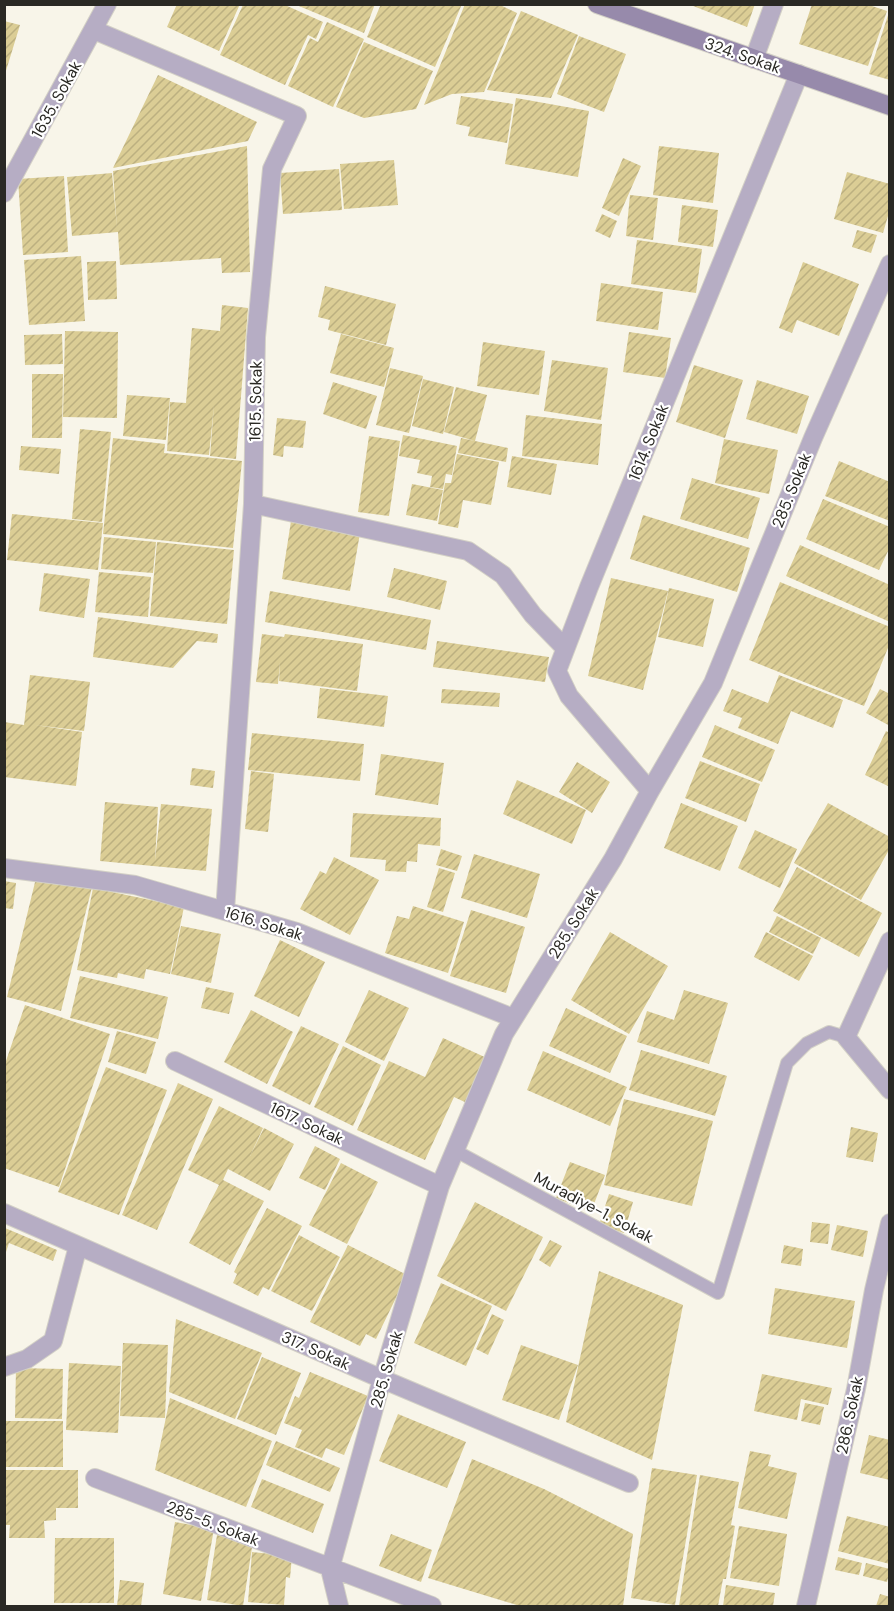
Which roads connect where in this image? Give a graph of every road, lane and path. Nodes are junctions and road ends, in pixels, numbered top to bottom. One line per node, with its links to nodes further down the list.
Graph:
1 (107, 4): 4 (street, 1635. Sokak)
2 (597, 4): 5 (street, 324. Sokak)
3 (774, 4): 5 (street)
4 (93, 30): 8 (street, 1635. Sokak); 10 (street, 1615. Sokak)
5 (754, 59): 6 (street, 324. Sokak)
6 (799, 74): 7 (street, 324. Sokak); 11 (street, 1614. Sokak)
7 (890, 106)
8 (4, 193)
9 (890, 264): 12 (street, 285. Sokak)
10 (253, 504): 11 (street); 14 (street, 1615. Sokak)
11 (565, 648): 12 (street, 1614. Sokak)
12 (650, 790): 16 (street, 285. Sokak)
13 (4, 868): 14 (street, 1616. Sokak)
14 (225, 911): 16 (street, 1616. Sokak)
15 (890, 941): 17 (street)
16 (513, 1018): 20 (street, 285. Sokak)
17 (846, 1037): 19 (street); 20 (lane, Muradiye-1. Sokak)
18 (175, 1061): 21 (street, 1617. Sokak)
19 (890, 1090)
20 (454, 1150): 21 (street, 285. Sokak)
21 (440, 1186): 26 (street, 285. Sokak)
22 (4, 1214): 24 (street, 317. Sokak)
23 (890, 1223): 32 (street, 286. Sokak)
24 (78, 1246): 25 (street); 26 (street, 317. Sokak)
25 (4, 1367)
26 (382, 1379): 28 (street, 317. Sokak); 29 (street, 285. Sokak)
27 (95, 1478): 29 (street, 285-5. Sokak)
28 (629, 1483)
29 (330, 1569): 30 (street, 285. Sokak); 31 (street, 285-5. Sokak)
30 (339, 1606)
31 (432, 1606)
32 (806, 1606)

